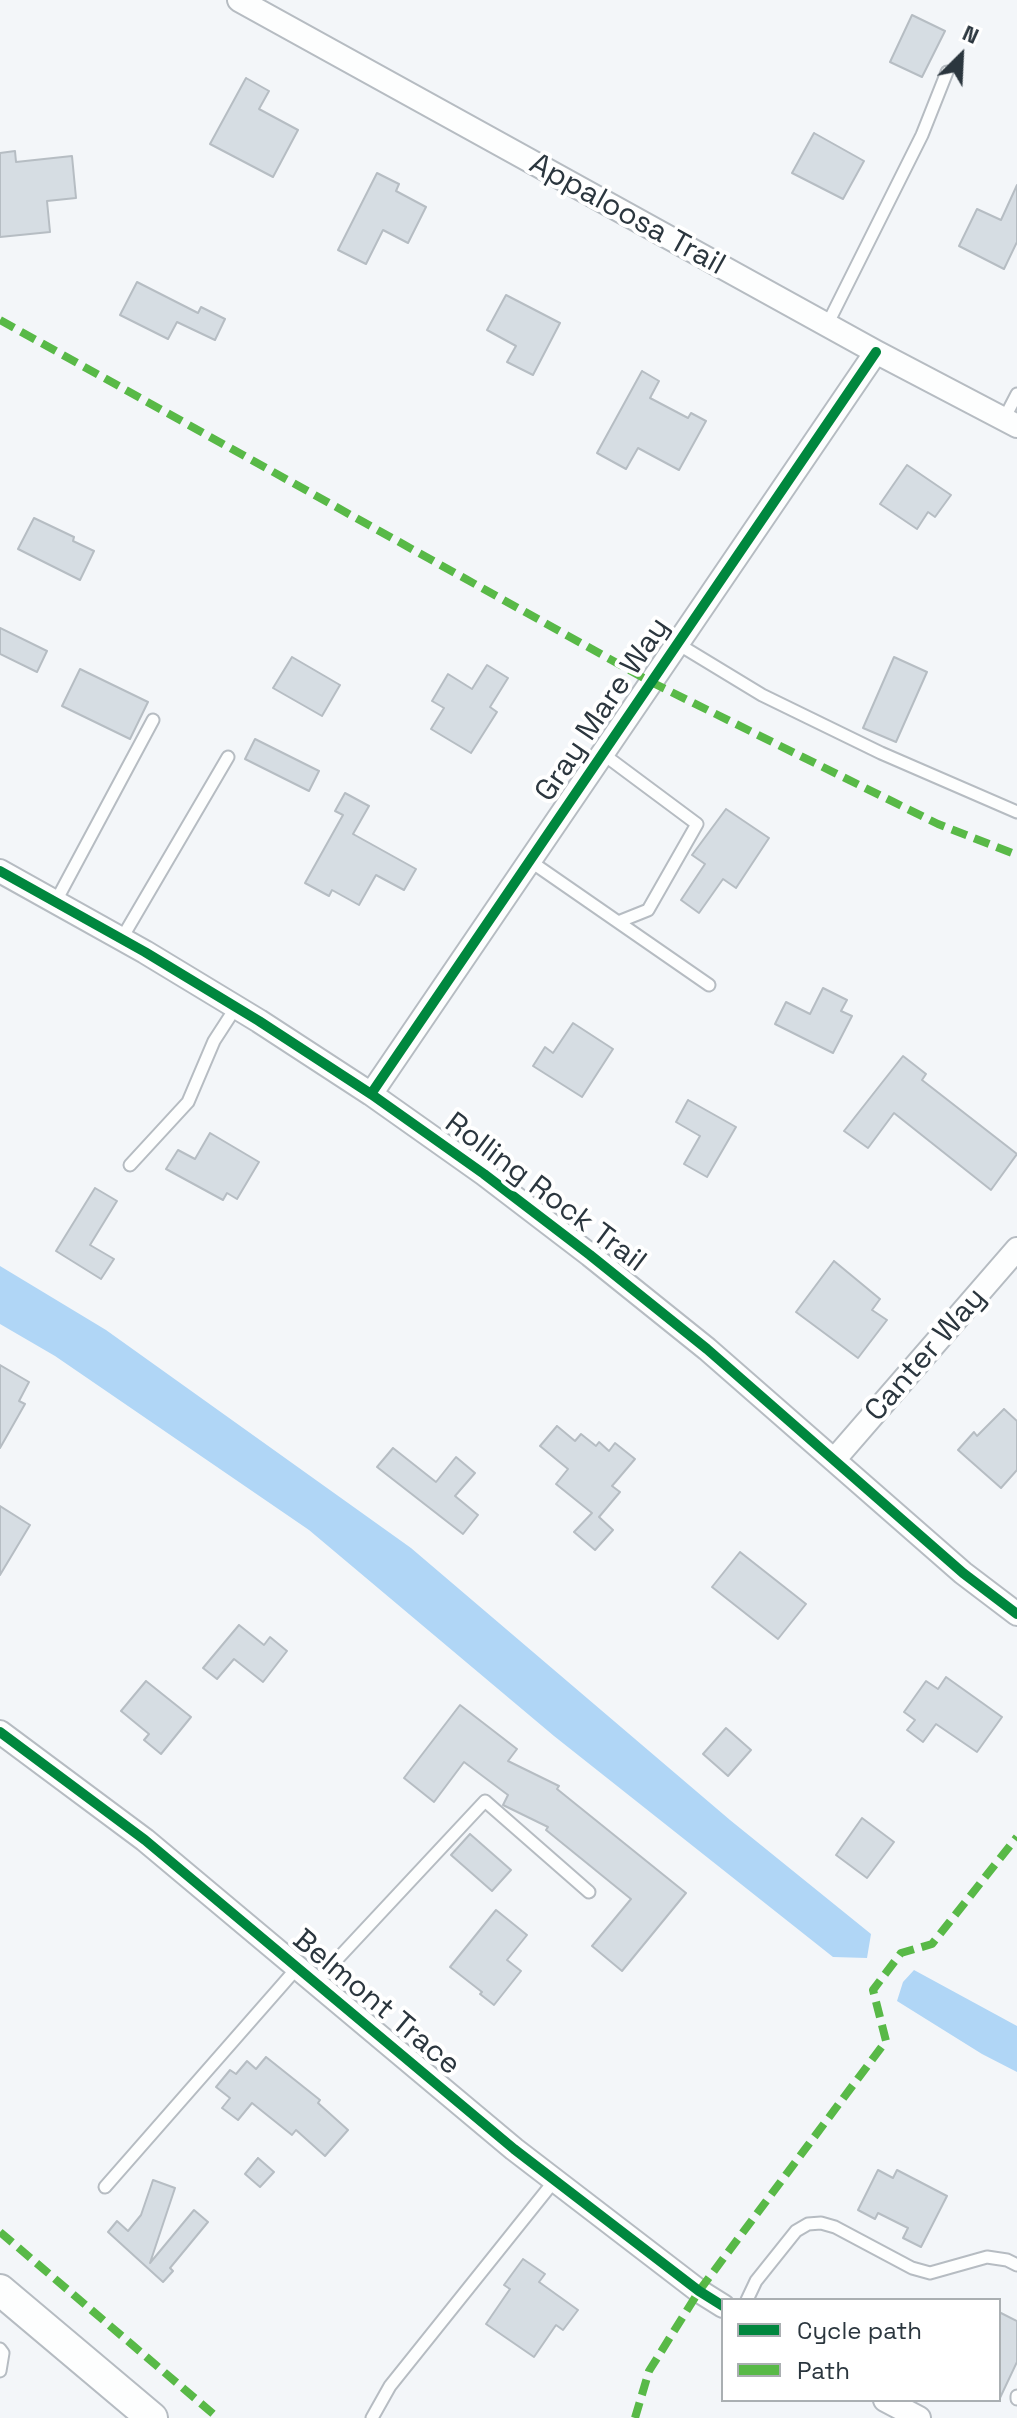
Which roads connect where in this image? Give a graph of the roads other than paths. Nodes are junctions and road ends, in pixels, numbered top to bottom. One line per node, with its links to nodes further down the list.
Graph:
1 (239, 0): 3 (street, Appaloosa Trail)
2 (947, 72): 3 (lane)
3 (827, 325): 4 (street, Appaloosa Trail)
4 (876, 352): 6 (street, Appaloosa Trail); 7 (street, Gray Mare Way)
5 (1017, 394): 6 (lane)
6 (1010, 422)
7 (678, 644): 9 (street, Gray Mare Way); 11 (lane)
8 (153, 720): 14 (lane)
9 (603, 754): 12 (street, Gray Mare Way); 15 (lane)
10 (228, 757): 16 (lane)
11 (1017, 812)
12 (530, 861): 15 (lane); 19 (street, Gray Mare Way)
13 (0, 871): 14 (street, Rolling Rock Trail)
14 (56, 901): 16 (street, Rolling Rock Trail)
15 (618, 922): 17 (lane)
16 (122, 938): 18 (street, Rolling Rock Trail)
17 (709, 985)
18 (236, 1007): 19 (street, Rolling Rock Trail); 20 (lane)
19 (371, 1094): 22 (street, Rolling Rock Trail)
20 (130, 1165)
21 (1017, 1249): 22 (street, Canter Way)
22 (834, 1460): 23 (street, Rolling Rock Trail)
23 (1017, 1614)
24 (0, 1732): 26 (street, Belmont Trace)
25 (589, 1892): 27 (lane)
26 (297, 1968): 27 (street, Belmont Trace); 29 (lane)
27 (314, 1983): 28 (street, Belmont Trace)
28 (555, 2180): 33 (street, Belmont Trace); 38 (lane)
29 (105, 2187)
30 (1017, 2265): 32 (lane)
31 (0, 2290): 37 (street)
32 (748, 2298)
33 (721, 2305)
34 (0, 2349): 35 (lane)
35 (0, 2371)
36 (889, 2402): 39 (street)
37 (152, 2418)
38 (372, 2418)
39 (919, 2418)

